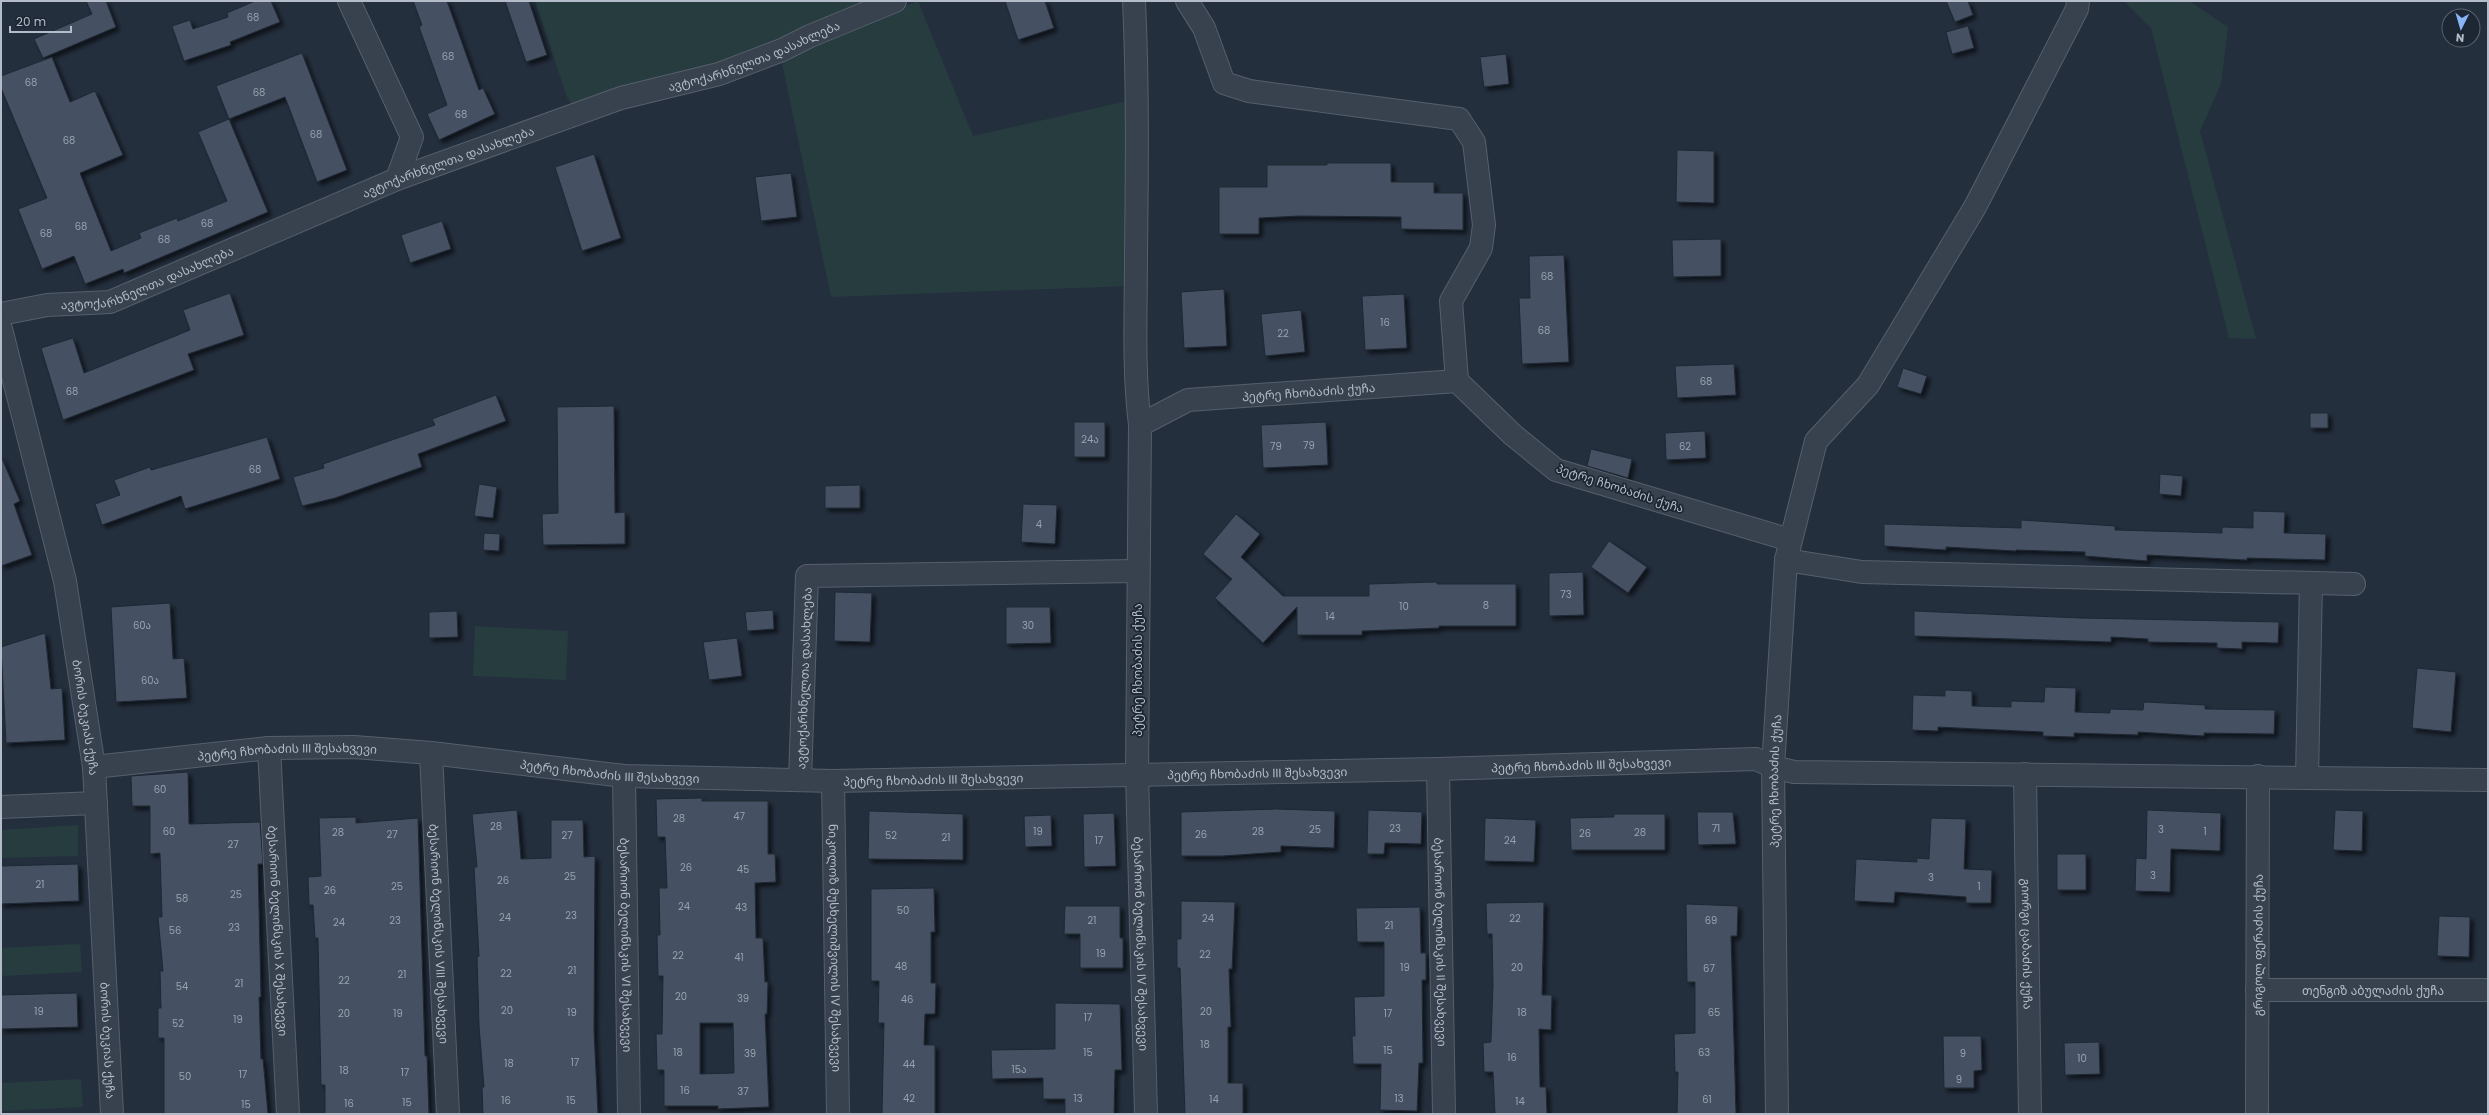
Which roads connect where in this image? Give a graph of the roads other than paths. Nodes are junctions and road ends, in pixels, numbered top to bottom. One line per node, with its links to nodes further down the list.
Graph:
1 (349, 1): 6 (street)
2 (894, 1): 6 (street, ავტოქარხნელთა დასახლება)
3 (1134, 1): 10 (street)
4 (1187, 1): 9 (street)
5 (2078, 1): 11 (street)
6 (396, 180): 7 (street, ავტოქარხნელთა დასახლება)
7 (1, 314)
8 (1, 329): 17 (street, ბორის ბუკიას ქუჩა)
9 (1458, 381): 10 (street, პეტრე ჩხობაძის ქუჩა); 11 (street, პეტრე ჩხობაძის ქუჩა)
10 (1140, 425): 12 (street, პეტრე ჩხობაძის ქუჩა)
11 (1788, 550): 13 (street); 18 (street, პეტრე ჩხობაძის ქუჩა)
12 (1138, 571): 20 (street, პეტრე ჩხობაძის ქუჩა); 25 (street, ავტოქარხნელთა დასახლება)
13 (2311, 583): 14 (street); 24 (street)
14 (2354, 584)
15 (269, 748): 16 (street, პეტრე ჩხობაძის III შესახვევი); 17 (street, პეტრე ჩხობაძის III შესახვევი); 33 (street, ბესარიონ ბელინსკის X შესახვევი)
16 (432, 753): 22 (street, პეტრე ჩხობაძის III შესახვევი); 34 (street, ბესარიონ ბელინსკის VIII შესახვევი)
17 (94, 767): 28 (street, ბორის ბუკიას ქუჩა)
18 (1773, 767): 19 (street, პეტრე ჩხობაძის III შესახვევი); 21 (street, პეტრე ჩხობაძის III შესახვევი); 39 (street, პეტრე ჩხობაძის ქუჩა)
19 (1438, 770): 20 (street, პეტრე ჩხობაძის III შესახვევი); 38 (street, ბესარიონ ბელინსკის II შესახვევი)
20 (1137, 774): 27 (street, პეტრე ჩხობაძის III შესახვევი); 37 (street, ბესარიონ ბელინსკის IV შესახვევი)
21 (2025, 774): 23 (street, პეტრე ჩხობაძის III შესახვევი); 40 (street, გიორგი ცაბაძის ქუჩა)
22 (624, 776): 25 (street, პეტრე ჩხობაძის III შესახვევი); 35 (street, ბესარიონ ბელინსკის VI შესახვევი)
23 (2258, 776): 24 (street, პეტრე ჩხობაძის III შესახვევი); 30 (street, გრიგოლ ფერაძის ქუჩა)
24 (2307, 777): 26 (street, პეტრე ჩხობაძის III შესახვევი)
25 (800, 780): 27 (street, პეტრე ჩხობაძის III შესახვევი)
26 (2488, 780)
27 (833, 782): 36 (street, ნიკოლოზ მუსხელიშვილის IV შესახვევი)
28 (96, 803): 29 (street); 32 (street, ბორის ბუკიას ქუჩა)
29 (1, 807)
30 (2258, 990): 31 (street, თენგიზ აბულაძის ქუჩა); 41 (street, გრიგოლ ფერაძის ქუჩა)
31 (2488, 990)
32 (112, 1114)
33 (288, 1114)
34 (448, 1114)
35 (629, 1114)
36 (838, 1114)
37 (1146, 1114)
38 (1444, 1114)
39 (1777, 1114)
40 (2030, 1114)
41 (2257, 1114)

